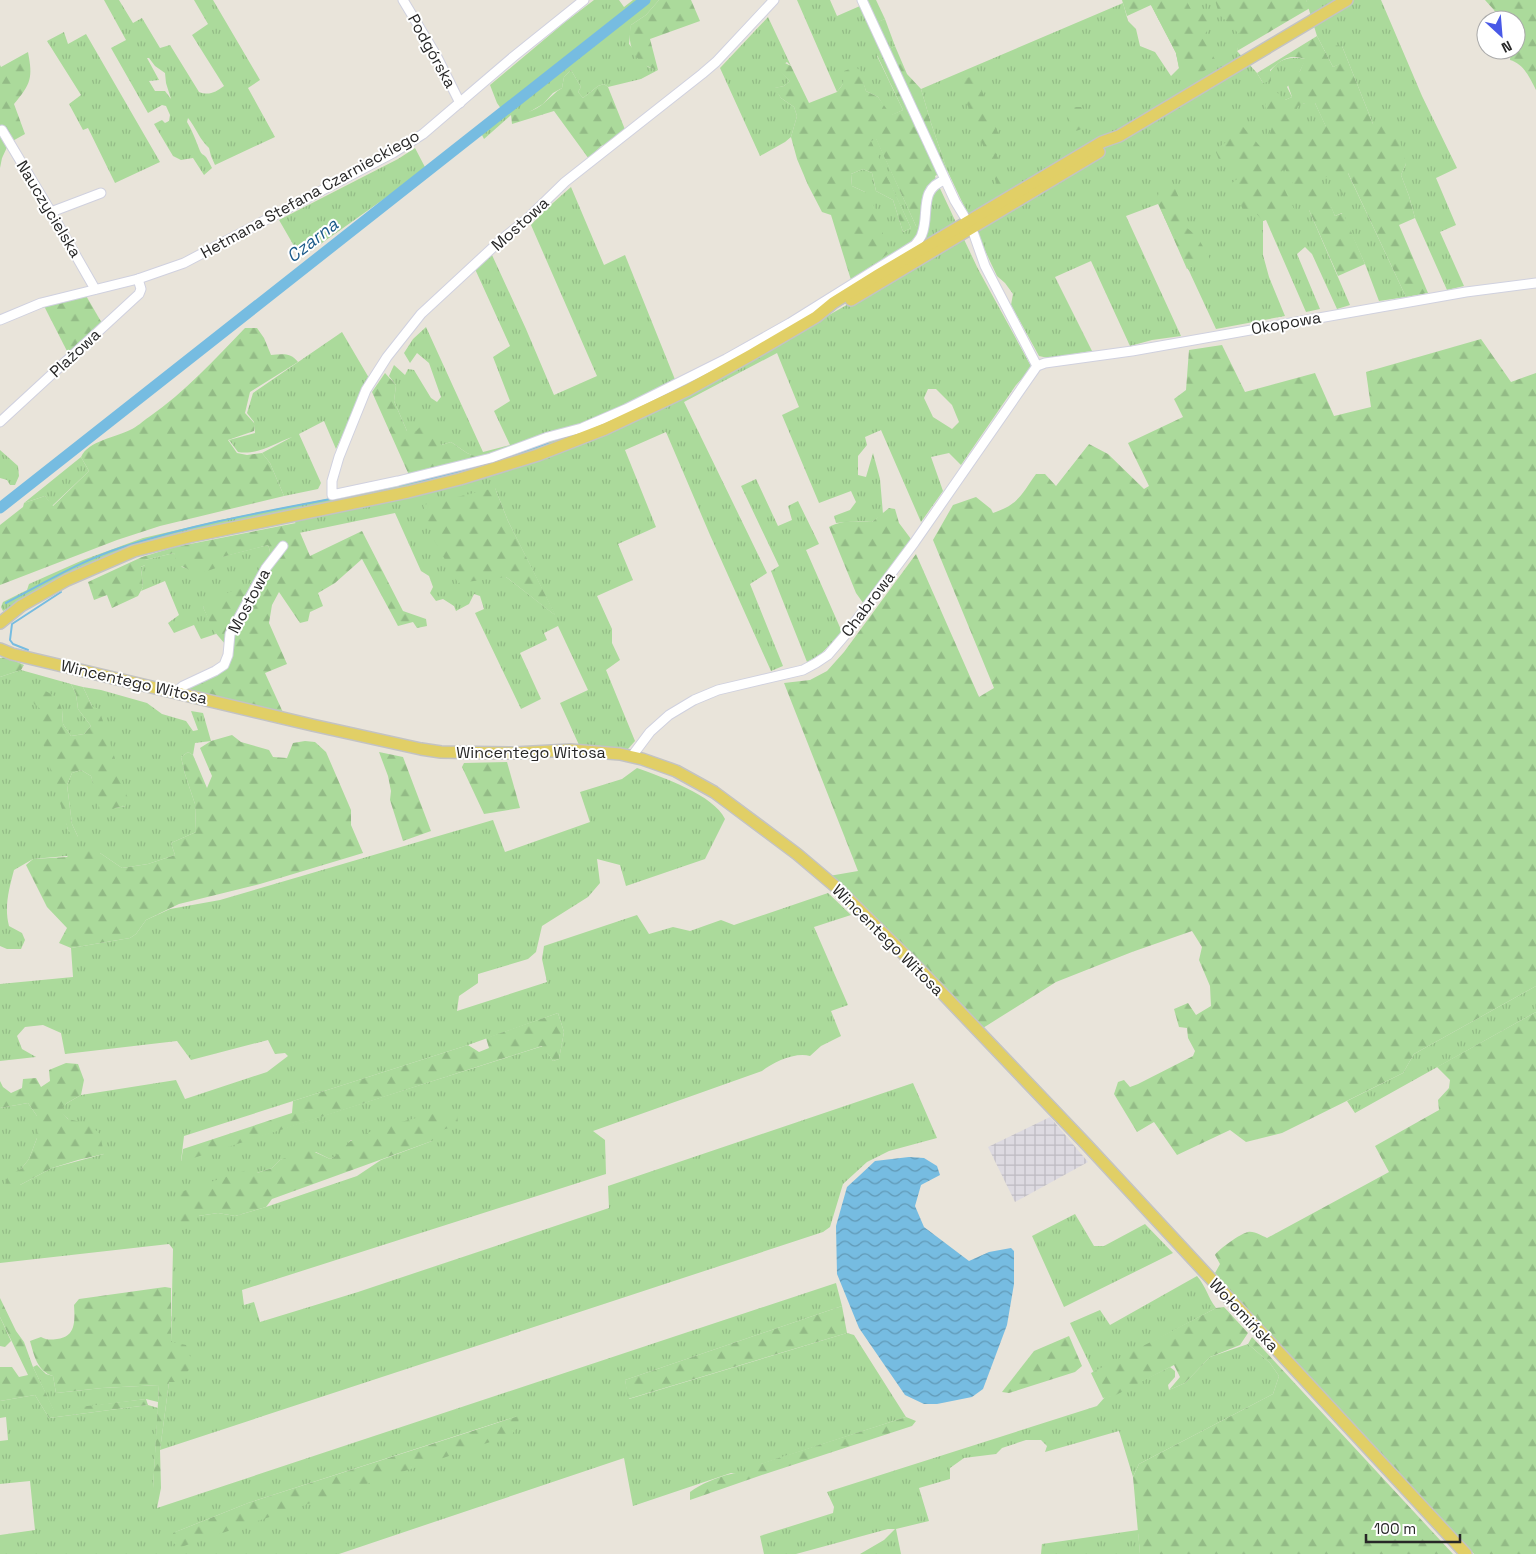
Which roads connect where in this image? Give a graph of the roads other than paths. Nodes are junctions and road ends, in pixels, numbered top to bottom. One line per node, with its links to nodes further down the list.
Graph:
1 (403, 0): 6 (street, Podgórska)
2 (584, 0): 6 (street, Hetmana Stefana Czarnieckiego)
3 (774, 0): 8 (street, Mostowa)
4 (862, 0): 8 (street)
5 (1347, 0): 11 (main road)
6 (460, 103): 12 (street, Hetmana Stefana Czarnieckiego)
7 (2, 130): 10 (street, Nauczycielska)
8 (945, 180): 11 (street)
9 (101, 193): 10 (street)
10 (51, 212): 14 (street, Nauczycielska)
11 (967, 227): 16 (street); 19 (main road)
12 (138, 279): 14 (street, Hetmana Stefana Czarnieckiego); 17 (street, Plażowa)
13 (1536, 283): 16 (street, Okopowa)
14 (95, 289): 15 (street, Hetmana Stefana Czarnieckiego)
15 (0, 320)
16 (1037, 366): 26 (street, Chabrowa)
17 (0, 422)
18 (283, 546): 25 (street, Mostowa)
19 (21, 606): 20 (main road); 21 (main road)
20 (0, 615)
21 (0, 623)
22 (0, 641): 24 (main road, Wincentego Witosa)
23 (0, 650): 24 (main road, Wincentego Witosa)
24 (21, 655): 25 (main road, Wincentego Witosa)
25 (176, 692): 26 (main road, Wincentego Witosa)
26 (632, 756): 27 (main road, Wincentego Witosa)
27 (1022, 1076): 28 (main road, Wołomińska)
28 (1466, 1554)

